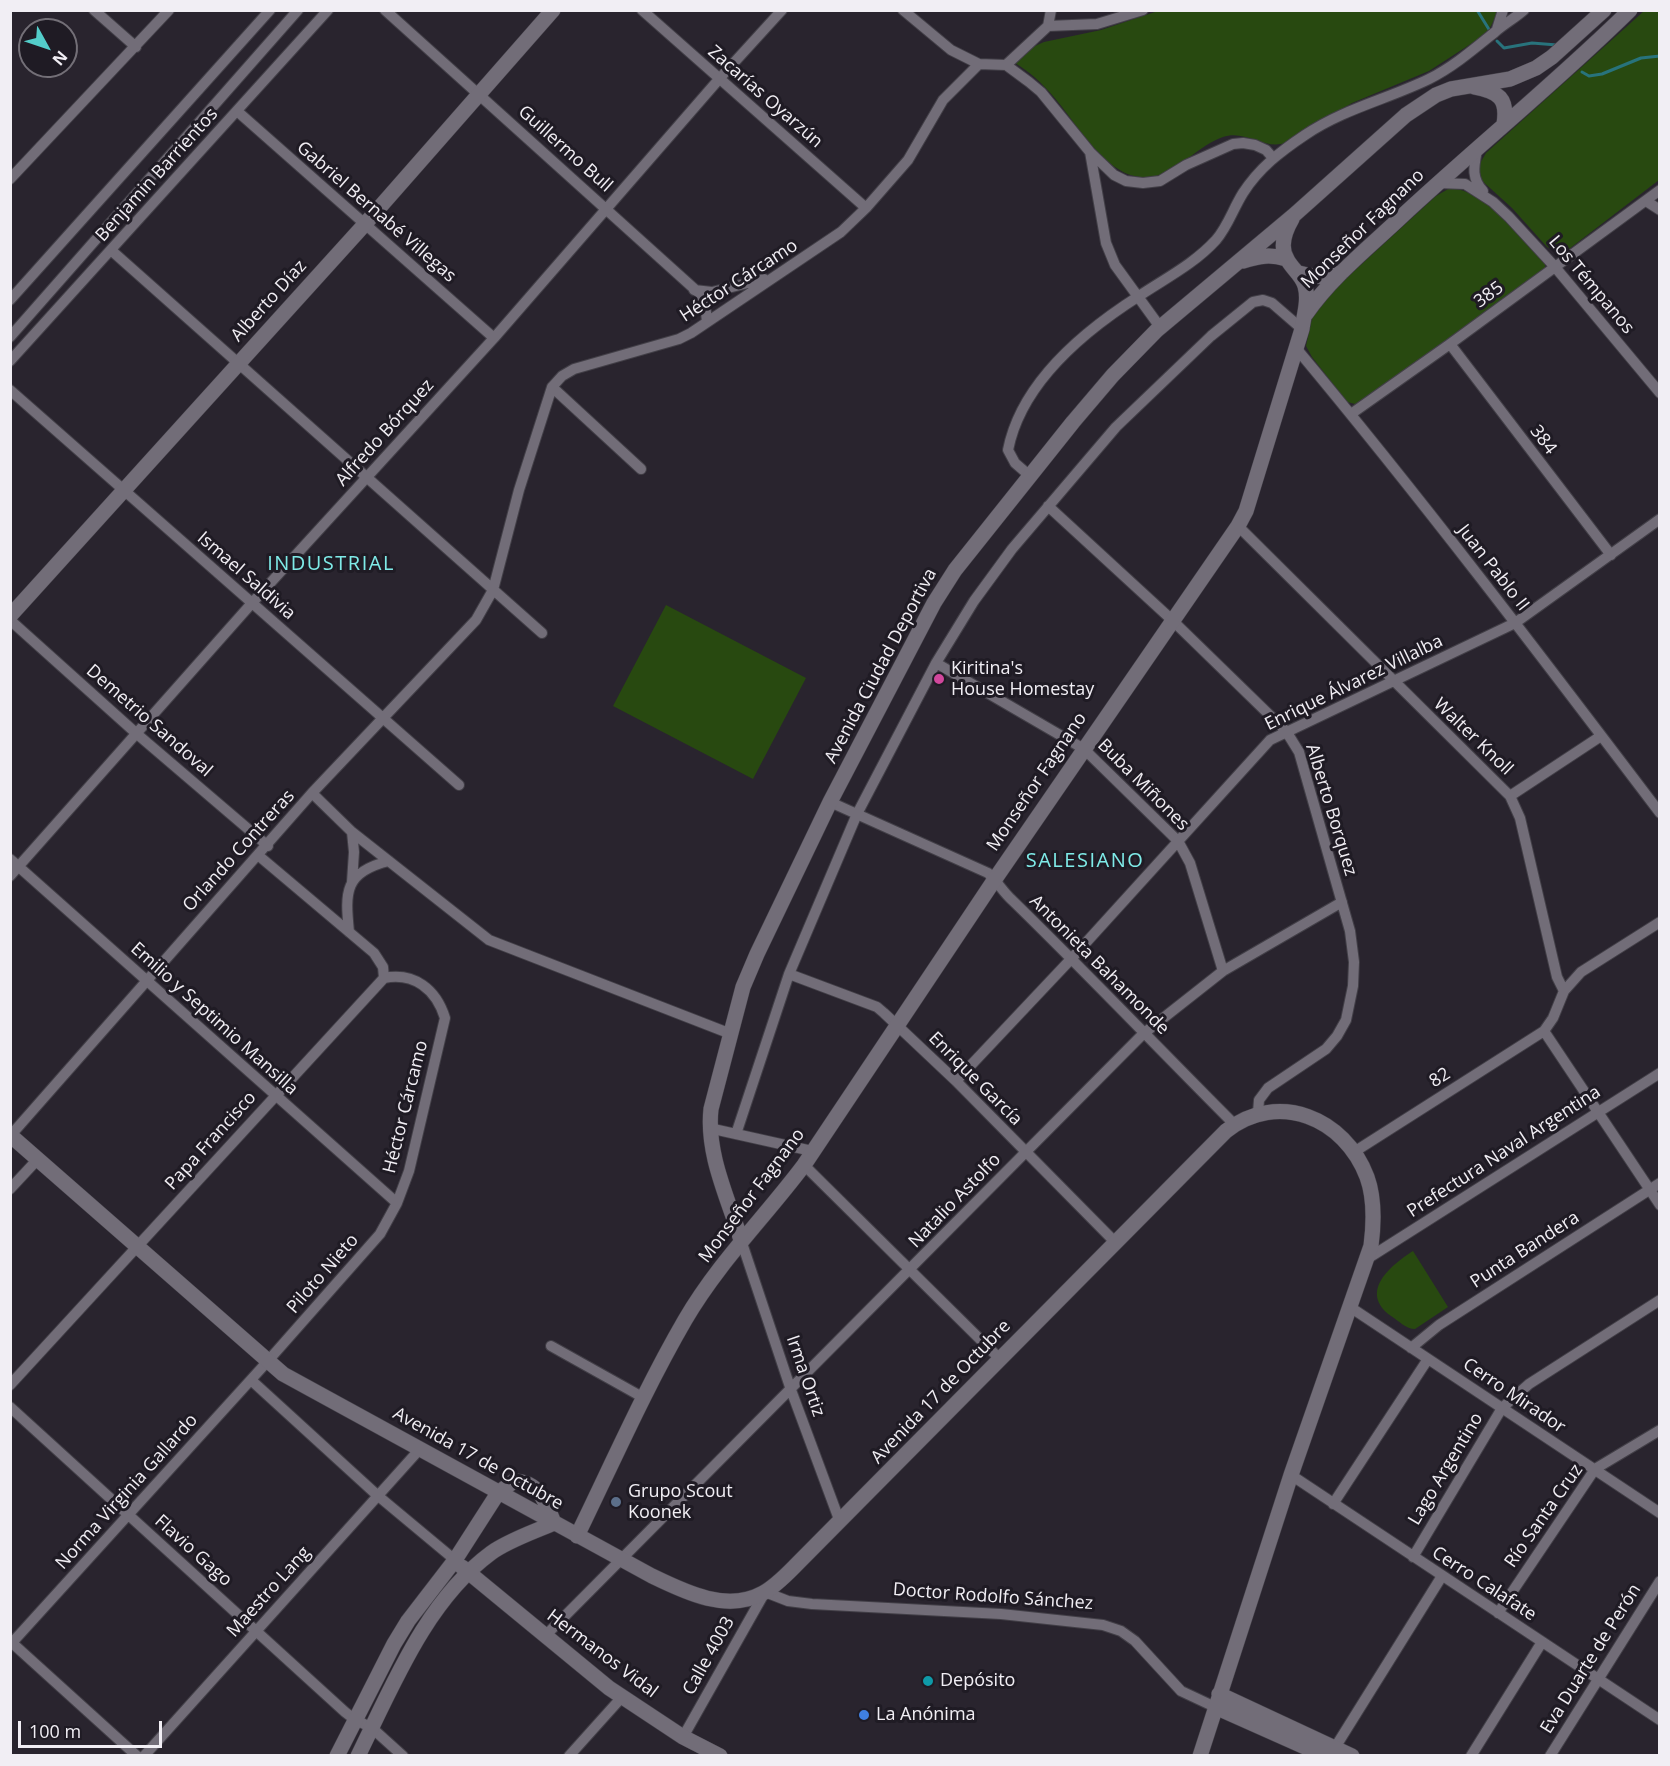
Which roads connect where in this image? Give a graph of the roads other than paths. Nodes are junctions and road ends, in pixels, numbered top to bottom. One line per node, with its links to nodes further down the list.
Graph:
1 (94, 10): 19 (street)
2 (169, 10): 19 (street)
3 (270, 10): 49 (street)
4 (298, 10): 53 (street, Benjamin Barrientos)
5 (328, 10): 25 (street, Benjamin Barrientos)
6 (385, 10): 24 (street, Guillermo Bull)
7 (553, 10): 24 (street, Alberto Díaz)
8 (642, 10): 22 (street, Zacarías Oyarzún)
9 (782, 10): 22 (street, Alfredo Bórquez)
10 (903, 10): 20 (street)
11 (1051, 10): 17 (street)
12 (1143, 10): 17 (street)
13 (1503, 10): 18 (street)
14 (1524, 10): 18 (street)
15 (1604, 10): 23 (street)
16 (1630, 10): 26 (street, Monseñor Fagnano)
17 (1048, 26): 21 (street)
18 (1497, 29): 29 (street)
19 (135, 47): 30 (street)
20 (979, 64): 21 (street); 36 (street, Héctor Cárcamo)
21 (1006, 65): 28 (street)
22 (720, 78): 35 (street, Alfredo Bórquez); 36 (street, Zacarías Oyarzún)
23 (1466, 86): 26 (street); 38 (street)
24 (479, 95): 35 (street, Guillermo Bull); 39 (street, Alberto Díaz)
25 (237, 111): 39 (street, Gabriel Bernabé Villegas); 40 (street, Benjamin Barrientos)
26 (1504, 124): 27 (street, Monseñor Fagnano)
27 (1477, 150): 31 (street, Monseñor Fagnano); 34 (street, Los Témpanos)
28 (1090, 152): 29 (street); 48 (street)
29 (1273, 158): 48 (street)
30 (13, 172)
31 (1438, 183): 34 (street, Los Témpanos); 44 (street, Monseñor Fagnano)
32 (1659, 190): 33 (street, 385)
33 (1646, 201): 37 (street); 43 (street, 385)
34 (1493, 202): 43 (street, Los Témpanos)
35 (606, 208): 47 (street, Guillermo Bull); 54 (street, Alfredo Bórquez)
36 (866, 208): 46 (street, Héctor Cárcamo)
37 (1659, 210)
38 (1293, 216): 41 (street); 42 (street, Avenida Ciudad Deportiva)
39 (365, 224): 54 (street, Gabriel Bernabé Villegas); 58 (street, Alberto Díaz)
40 (112, 251): 57 (street, Benjamin Barrientos); 58 (street)
41 (1286, 259): 42 (street); 45 (street)
42 (1235, 263): 52 (street, Avenida Ciudad Deportiva)
43 (1555, 267): 55 (street, 385); 61 (street, Los Témpanos)
44 (1343, 271): 45 (street); 51 (street, Monseñor Fagnano)
45 (1299, 273): 51 (street)
46 (772, 277): 47 (street); 50 (street, Héctor Cárcamo)
47 (694, 290): 50 (street, Guillermo Bull)
48 (1138, 297): 52 (street); 64 (street)
49 (10, 300)
50 (707, 322): 59 (street, Héctor Cárcamo)
51 (1302, 324): 56 (street, Monseñor Fagnano); 67 (street)
52 (1160, 327): 64 (street, Avenida Ciudad Deportiva)
53 (10, 337)
54 (494, 338): 65 (street, Alfredo Bórquez)
55 (1450, 344): 62 (street, 385); 70 (street, 384)
56 (1296, 348): 62 (street, Juan Pablo II); 69 (street, Monseñor Fagnano)
57 (10, 362)
58 (238, 364): 65 (street); 66 (street, Alberto Díaz)
59 (552, 387): 63 (street); 71 (street)
60 (10, 390): 66 (street, Ismael Saldivia)
61 (1659, 393)
62 (1351, 414): 75 (street, Juan Pablo II)
63 (641, 469)
64 (1030, 476): 87 (street, Avenida Ciudad Deportiva)
65 (366, 478): 71 (street); 72 (street, Alfredo Bórquez)
66 (124, 491): 72 (street, Ismael Saldivia); 73 (street, Alberto Díaz)
67 (1048, 506): 74 (street, Alberto Borquez); 77 (street)
68 (1659, 519): 70 (street, Enrique Álvarez Villalba)
69 (1238, 526): 74 (street, Monseñor Fagnano); 78 (street, Walter Knoll)
70 (1611, 555): 75 (street, Enrique Álvarez Villalba)
71 (493, 590): 76 (street); 79 (street, Orlando Contreras)
72 (252, 603): 79 (street, Ismael Saldivia); 81 (street, Alfredo Bórquez)
73 (10, 618): 81 (street, Demetrio Sandoval)
74 (1172, 620): 80 (street, Alberto Borquez); 83 (street, Monseñor Fagnano)
75 (1515, 623): 78 (street, Enrique Álvarez Villalba); 82 (street, Juan Pablo II)
76 (542, 633)
77 (936, 663): 83 (street, Buba Miñones); 89 (street)
78 (1393, 681): 80 (street, Enrique Álvarez Villalba); 86 (street, Walter Knoll)
79 (384, 719): 84 (street, Ismael Saldivia); 85 (street, Orlando Contreras)
80 (1286, 731): 91 (street, Enrique Álvarez Villalba); 99 (street, Alberto Borquez)
81 (137, 734): 92 (street, Demetrio Sandoval); 95 (street, Alfredo Bórquez)
82 (1602, 736): 86 (street); 88 (street, Juan Pablo II)
83 (1084, 749): 91 (street, Buba Miñones); 97 (street, Monseñor Fagnano)
84 (459, 786)
85 (312, 794): 90 (street); 92 (street, Orlando Contreras)
86 (1510, 796): 107 (street, Walter Knoll)
87 (830, 802): 89 (street, Antonieta Bahamonde); 110 (street, Avenida Ciudad Deportiva)
88 (1659, 813)
89 (857, 814): 97 (street, Antonieta Bahamonde); 104 (street)
90 (352, 832): 94 (street); 98 (street)
91 (1178, 841): 102 (street, Enrique Álvarez Villalba); 103 (street, Buba Miñones)
92 (267, 846): 93 (street, Orlando Contreras)
93 (259, 856): 101 (street); 106 (street, Orlando Contreras)
94 (389, 861): 98 (street); 110 (street)
95 (15, 863): 96 (street, Alfredo Bórquez); 106 (street, Emilio y Septimio Mansilla)
96 (10, 876)
97 (995, 879): 102 (street, Antonieta Bahamonde); 108 (street, Monseñor Fagnano)
98 (352, 883): 101 (street)
99 (1342, 902): 103 (street, Natalio Astolfo); 116 (street, Alberto Borquez)
100 (1659, 922): 107 (street)
101 (349, 932): 105 (street)
102 (1072, 958): 111 (street, Antonieta Bahamonde); 113 (street, Enrique Álvarez Villalba)
103 (1223, 971): 111 (street, Natalio Astolfo)
104 (789, 974): 108 (street, Enrique García); 119 (street)
105 (384, 978): 114 (street, Papa Francisco); 129 (street, Héctor Cárcamo)
106 (146, 980): 114 (street, Emilio y Septimio Mansilla); 120 (street, Orlando Contreras)
107 (1564, 991): 109 (street)
108 (897, 1024): 113 (street, Enrique García); 121 (street, Monseñor Fagnano)
109 (1544, 1031): 115 (street); 122 (street, 82)
110 (731, 1034): 118 (street, Avenida Ciudad Deportiva)
111 (1143, 1034): 117 (street, Antonieta Bahamonde); 123 (street, Natalio Astolfo)
112 (1659, 1073): 115 (street, Prefectura Naval Argentina)
113 (956, 1082): 123 (street, Enrique García)
114 (276, 1096): 129 (street, Emilio y Septimio Mansilla); 133 (street, Papa Francisco)
115 (1598, 1112): 128 (street); 134 (street, Prefectura Naval Argentina)
116 (1258, 1113): 117 (street, Avenida 17 de Octubre); 122 (street, Avenida 17 de Octubre)
117 (1234, 1124): 132 (street, Avenida 17 de Octubre)
118 (709, 1128): 119 (street); 131 (street, Avenida Ciudad Deportiva)
119 (736, 1134): 121 (street)
120 (11, 1135): 124 (street, Avenida 17 de Octubre)
121 (812, 1151): 125 (street, Monseñor Fagnano)
122 (1354, 1152): 134 (street, Avenida 17 de Octubre)
123 (1025, 1153): 132 (street, Enrique García); 135 (street, Natalio Astolfo)
124 (38, 1160): 127 (street); 133 (street, Avenida 17 de Octubre)
125 (804, 1164): 131 (street, Monseñor Fagnano); 135 (street)
126 (1659, 1183): 128 (street, Punta Bandera)
127 (10, 1189)
128 (1649, 1189): 130 (street); 139 (street, Punta Bandera)
129 (397, 1203): 142 (street, Piloto Nieto)
130 (1659, 1205)
131 (741, 1240): 145 (street, Irma Ortiz); 146 (street, Monseñor Fagnano)
132 (1115, 1242): 140 (street, Avenida 17 de Octubre)
133 (137, 1248): 142 (street, Avenida 17 de Octubre); 144 (street, Papa Francisco)
134 (1367, 1259): 137 (street, Avenida 17 de Octubre)
135 (910, 1270): 140 (street); 145 (street, Natalio Astolfo)
136 (1659, 1300): 148 (street, Lago Argentino)
137 (1350, 1307): 139 (street, Cerro Mirador); 152 (street, Avenida 17 de Octubre)
138 (551, 1346): 146 (street)
139 (1411, 1348): 141 (street, Cerro Mirador)
140 (1000, 1359): 158 (street, Avenida 17 de Octubre)
141 (1428, 1359): 148 (street, Cerro Mirador); 155 (street)
142 (267, 1362): 143 (street, Norma Virginia Gallardo); 150 (street, Avenida 17 de Octubre)
143 (250, 1380): 154 (street); 157 (street, Norma Virginia Gallardo)
144 (10, 1385)
145 (791, 1390): 158 (street, Irma Ortiz); 163 (street, Natalio Astolfo)
146 (644, 1398): 160 (street, Monseñor Fagnano)
147 (10, 1407): 157 (street, Flavio Gago)
148 (1502, 1408): 151 (street, Cerro Mirador); 161 (street, Lago Argentino)
149 (1659, 1430): 151 (street, Río Santa Cruz)
150 (419, 1450): 153 (street, Avenida 17 de Octubre); 154 (street, Maestro Lang)
151 (1595, 1469): 156 (street, Cerro Mirador); 168 (street, Río Santa Cruz)
152 (1291, 1475): 155 (street, Cerro Calafate); 175 (street, Avenida 17 de Octubre)
153 (498, 1493): 159 (street, Avenida 17 de Octubre); 159 (street); 162 (street)
154 (377, 1495): 162 (street); 169 (street, Maestro Lang)
155 (1333, 1504): 161 (street, Cerro Calafate)
156 (1659, 1513)
157 (129, 1515): 169 (street, Flavio Gago); 172 (street, Norma Virginia Gallardo)
158 (840, 1522): 167 (street, Avenida 17 de Octubre)
159 (554, 1523): 160 (street, Avenida 17 de Octubre); 164 (street)
160 (577, 1536): 163 (street, Avenida 17 de Octubre)
161 (1413, 1557): 165 (street, Cerro Calafate)
162 (455, 1560): 164 (street, Hermanos Vidal); 176 (street)
163 (622, 1560): 167 (street, Avenida 17 de Octubre); 170 (street, Natalio Astolfo)
164 (468, 1572): 170 (street, Hermanos Vidal); 178 (street)
165 (1442, 1576): 168 (street, Cerro Calafate); 180 (street)
166 (1659, 1581): 173 (street, Eva Duarte de Perón)
167 (765, 1592): 175 (street, Doctor Rodolfo Sánchez); 179 (street, Calle 4003)
168 (1498, 1613): 171 (street, Cerro Calafate)
169 (256, 1631): 176 (street, Flavio Gago); 182 (street, Maestro Lang)
170 (544, 1636): 174 (street, Hermanos Vidal)
171 (1542, 1642): 173 (street, Cerro Calafate); 190 (street)
172 (11, 1643): 181 (street)
173 (1598, 1678): 177 (street, Cerro Calafate); 191 (street, Eva Duarte de Perón)
174 (622, 1697): 179 (street, Hermanos Vidal); 186 (street)
175 (1217, 1701): 180 (street, Doctor Rodolfo Sánchez); 188 (street, Avenida 17 de Octubre)
176 (354, 1719): 178 (street, Flavio Gago); 183 (street)
177 (1659, 1720)
178 (372, 1728): 184 (street); 185 (street, Flavio Gago)
179 (683, 1737): 187 (street, Hermanos Vidal)
180 (1330, 1752): 189 (street, Doctor Rodolfo Sánchez)
181 (137, 1755)
182 (144, 1755)
183 (337, 1755)
184 (358, 1755)
185 (403, 1755)
186 (569, 1755)
187 (720, 1755)
188 (1200, 1755)
189 (1352, 1755)
190 (1471, 1755)
191 (1550, 1755)

